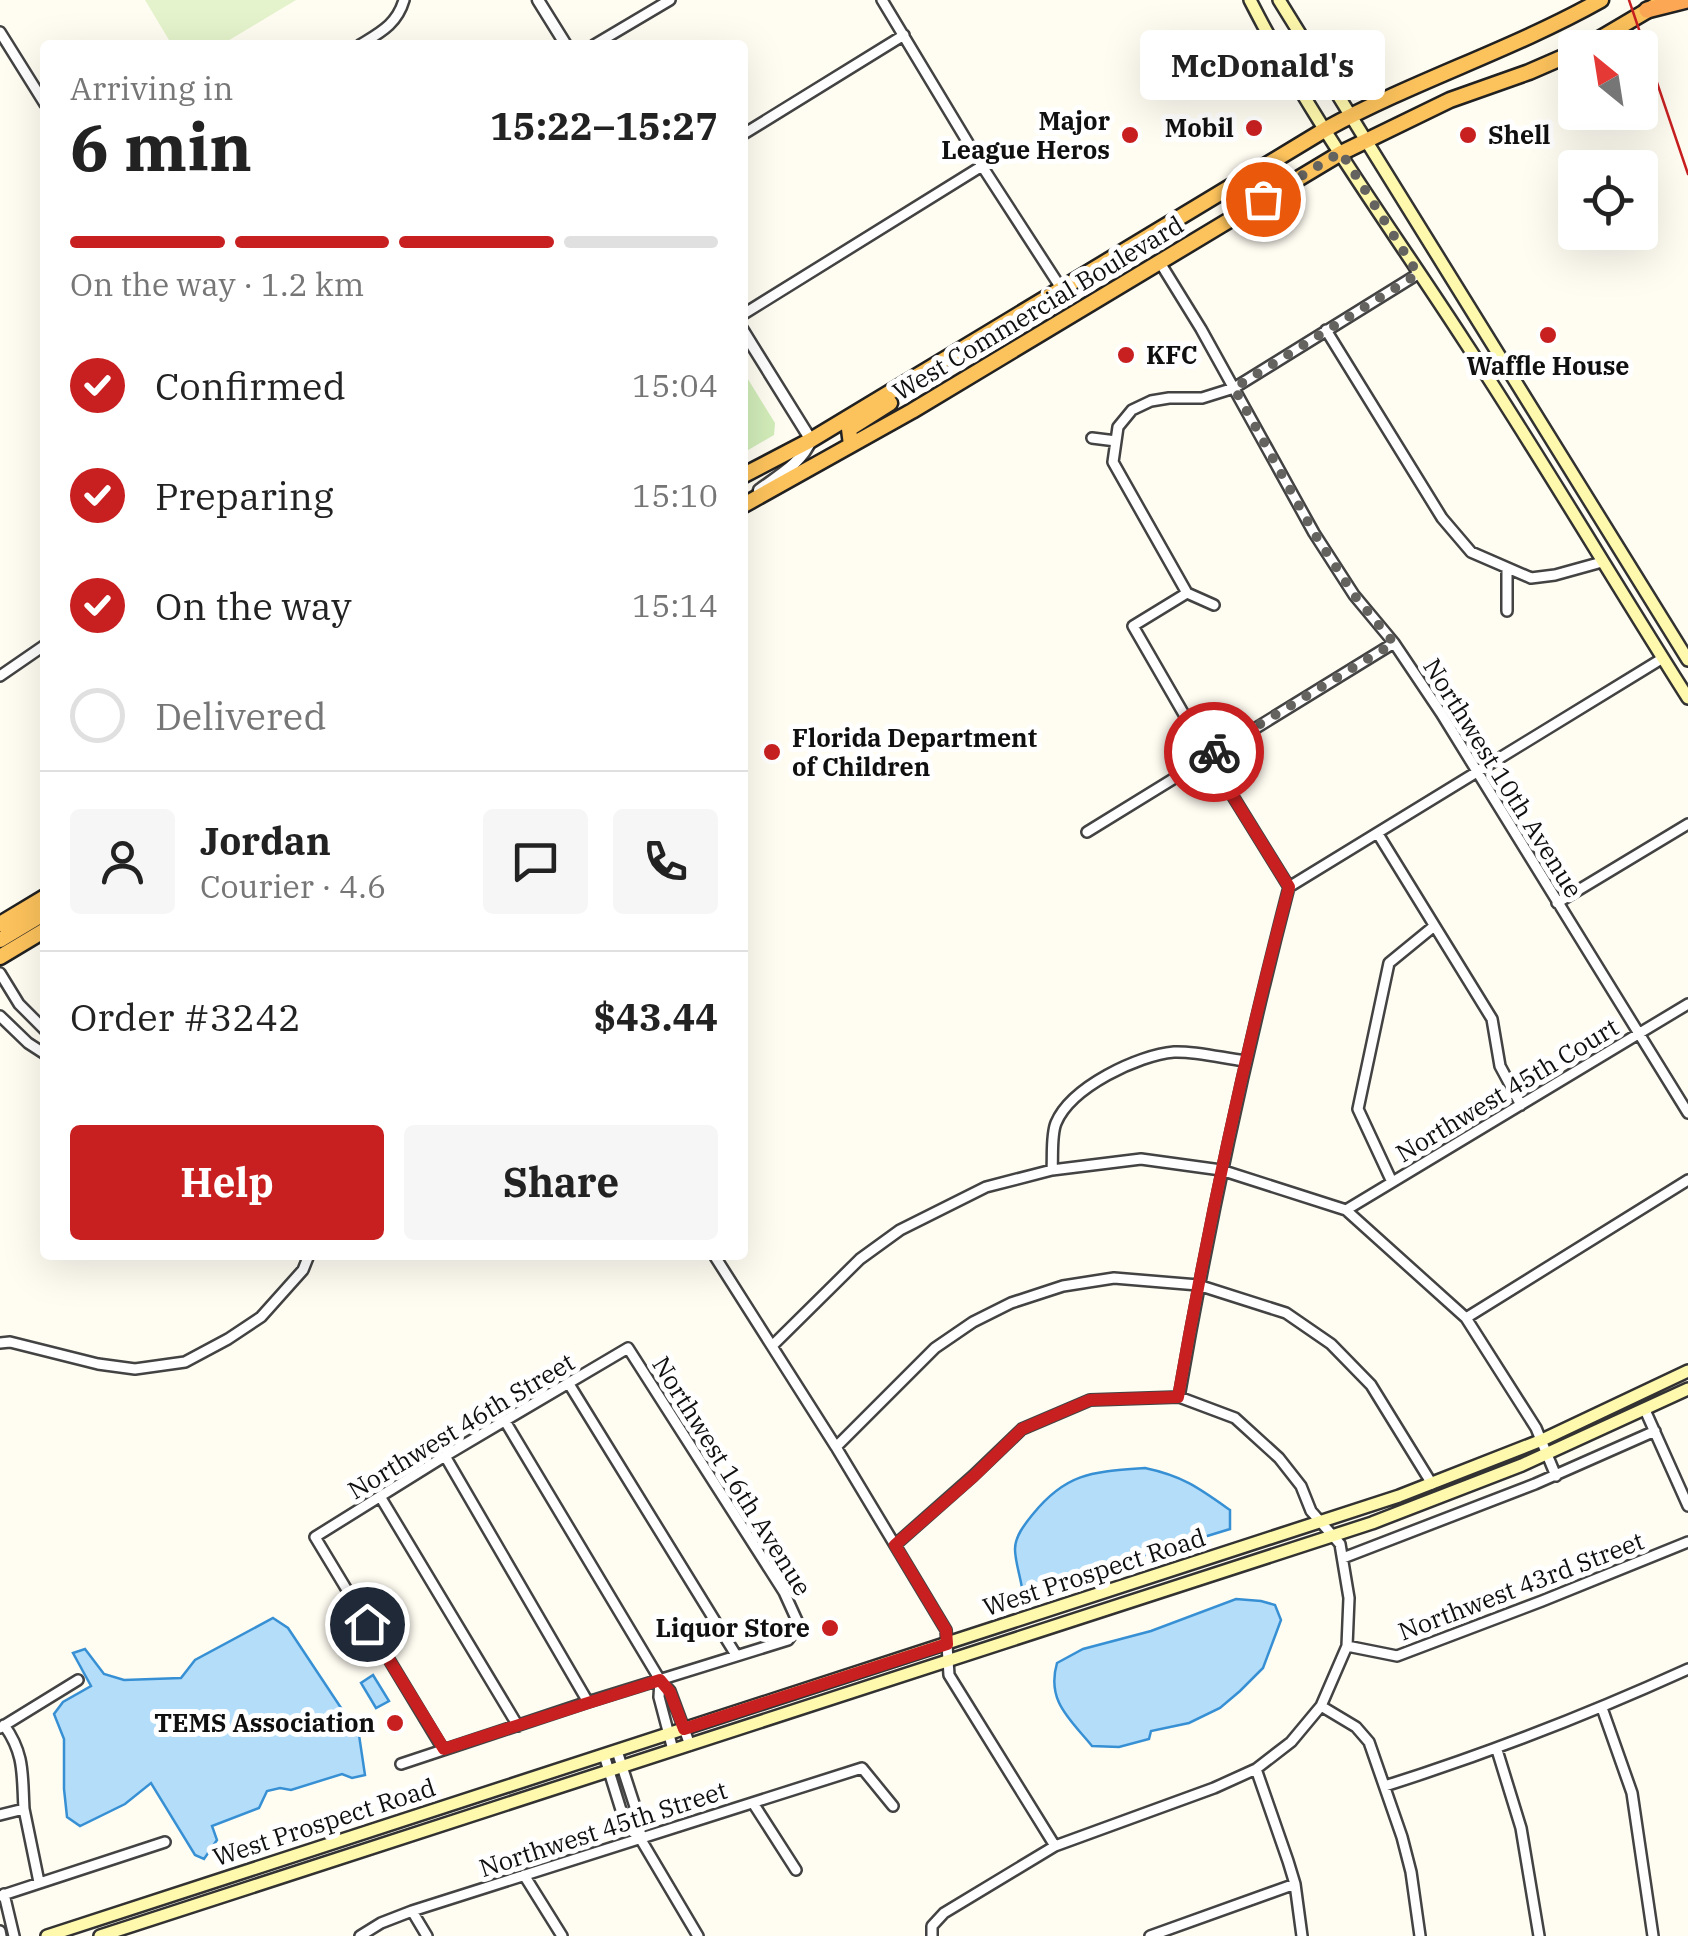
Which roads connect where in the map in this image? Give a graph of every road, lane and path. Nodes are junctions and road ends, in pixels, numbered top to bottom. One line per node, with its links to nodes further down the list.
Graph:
1 (404, 0): 14 (street)
2 (538, 0): 15 (street)
3 (670, 0): 16 (street)
4 (882, 0): 13 (street)
5 (1250, 0): 20 (main road)
6 (1279, 0): 19 (main road)
7 (1601, 0): 19 (highway, West Commercial Boulevard)
8 (1664, 0): 10 (highway)
9 (1687, 0): 10 (highway)
10 (1647, 10): 11 (highway)
11 (1614, 30)
12 (0, 32): 18 (street)
13 (904, 36): 21 (street); 24 (street)
14 (368, 40)
15 (563, 40)
16 (602, 40)
17 (1558, 59): 22 (highway, West Commercial Boulevard)
18 (40, 96)
19 (1350, 116): 20 (highway, West Commercial Boulevard); 22 (main road)
20 (1326, 128): 23 (main road); 27 (highway, West Commercial Boulevard)
21 (748, 131)
22 (1366, 140): 23 (highway, West Commercial Boulevard); 40 (main road)
23 (1341, 152): 25 (highway, West Commercial Boulevard); 26 (main road)
24 (982, 166): 27 (street); 28 (street)
25 (1159, 261): 32 (street, Northwest 10th Avenue); 36 (highway, West Commercial Boulevard)
26 (1418, 274): 29 (street); 41 (main road)
27 (1061, 288): 30 (highway, West Commercial Boulevard)
28 (748, 311)
29 (1326, 330): 32 (street); 42 (street)
30 (980, 338): 34 (highway, West Commercial Boulevard); 36 (highway)
31 (748, 339): 34 (street)
32 (1234, 388): 35 (street); 46 (street, Northwest 10th Avenue)
33 (1092, 438): 35 (street)
34 (811, 440): 37 (highway, West Commercial Boulevard); 38 (street, West Commercial Boulevard)
35 (1116, 442): 43 (street)
36 (851, 445): 39 (highway, West Commercial Boulevard)
37 (748, 473)
38 (748, 499)
39 (748, 501)
40 (1625, 557): 41 (main road); 49 (main road)
41 (1602, 562): 42 (street); 48 (main road)
42 (1507, 568): 45 (street)
43 (1187, 593): 44 (street); 52 (street)
44 (1214, 605)
45 (1507, 611)
46 (1394, 643): 52 (street); 53 (street, Northwest 10th Avenue)
47 (40, 648): 50 (street)
48 (1662, 658): 51 (main road); 53 (street)
49 (1688, 660)
50 (0, 676)
51 (1688, 698)
52 (1208, 756): 55 (street); 57 (street)
53 (1477, 770): 56 (street); 59 (street, Northwest 10th Avenue)
54 (1688, 824): 59 (street)
55 (1087, 832)
56 (1378, 834): 57 (street); 62 (street)
57 (1289, 887): 72 (street)
58 (40, 900): 61 (highway)
59 (1557, 903): 70 (street, Northwest 10th Avenue)
60 (40, 915): 64 (highway)
61 (0, 924)
62 (1434, 927): 73 (street); 78 (street)
63 (40, 933): 65 (highway)
64 (0, 940)
65 (0, 957)
66 (0, 973): 69 (street)
67 (1688, 1004): 70 (street, Northwest 45th Court)
68 (0, 1016): 71 (street)
69 (40, 1025)
70 (1640, 1034): 73 (street, Northwest 45th Court); 74 (street, Northwest 10th Avenue)
71 (40, 1050)
72 (1244, 1062): 75 (street); 76 (street)
73 (1520, 1105): 78 (street, Northwest 45th Court)
74 (1688, 1113)
75 (1052, 1170): 76 (street); 85 (street)
76 (1221, 1170): 79 (street); 82 (street)
77 (1688, 1180): 83 (street)
78 (1392, 1182): 79 (street, Northwest 45th Court)
79 (1346, 1210): 83 (street)
80 (306, 1260): 84 (street)
81 (717, 1260): 85 (street)
82 (1198, 1285): 90 (street); 95 (street); 99 (street)
83 (1466, 1318): 94 (street)
84 (0, 1342)
85 (772, 1346): 95 (street)
86 (628, 1348): 88 (street, Northwest 46th Street); 109 (street, Northwest 16th Avenue)
87 (1688, 1371): 94 (main road, West Prospect Road)
88 (569, 1384): 92 (street, Northwest 46th Street); 109 (street)
89 (1688, 1390): 91 (main road, West Prospect Road)
90 (1178, 1397): 102 (street); 105 (street)
91 (1646, 1410): 93 (street); 96 (main road, West Prospect Road)
92 (505, 1421): 97 (street, Northwest 46th Street); 113 (street)
93 (1655, 1431): 98 (street); 101 (street)
94 (1542, 1440): 96 (street); 99 (main road, West Prospect Road)
95 (836, 1447): 105 (street)
96 (1548, 1454): 98 (street); 103 (main road, West Prospect Road)
97 (445, 1456): 100 (street, Northwest 46th Street); 114 (street)
98 (1556, 1476): 106 (street)
99 (1432, 1484): 102 (main road, West Prospect Road)
100 (382, 1498): 118 (street); 122 (street, Northwest 46th Street)
101 (1688, 1506)
102 (1320, 1522): 103 (street); 107 (main road, West Prospect Road)
103 (1332, 1536): 106 (street); 110 (main road, West Prospect Road)
104 (1688, 1542): 108 (street, Northwest 43rd Street)
105 (895, 1545): 107 (street)
106 (1343, 1558): 108 (street)
107 (947, 1644): 110 (street); 119 (main road, West Prospect Road)
108 (1347, 1646): 115 (street)
109 (736, 1656): 113 (street)
110 (948, 1661): 121 (main road, West Prospect Road); 138 (street)
111 (1688, 1669): 116 (street)
112 (78, 1680): 117 (street)
113 (660, 1680): 114 (street); 119 (street); 120 (street)
114 (588, 1702): 118 (street)
115 (1321, 1706): 129 (street); 131 (street)
116 (1602, 1708): 124 (street); 157 (street)
117 (2, 1726): 134 (street)
118 (518, 1726): 122 (street)
119 (684, 1729): 120 (main road, West Prospect Road); 121 (street)
120 (668, 1734): 123 (street); 125 (main road, West Prospect Road)
121 (690, 1745): 123 (main road, West Prospect Road)
122 (444, 1749): 127 (street)
123 (673, 1750): 128 (main road, West Prospect Road)
124 (1498, 1750): 131 (street); 156 (street)
125 (617, 1751): 126 (main road, West Prospect Road); 128 (street)
126 (604, 1755): 130 (street); 147 (main road, West Prospect Road)
127 (401, 1764)
128 (622, 1767): 130 (main road, West Prospect Road); 136 (street)
129 (1256, 1769): 138 (street); 142 (street)
130 (609, 1771): 136 (street); 148 (main road, West Prospect Road)
131 (1385, 1786): 155 (street)
132 (754, 1803): 133 (street, Northwest 45th Street); 136 (street, Northwest 45th Street); 139 (street)
133 (893, 1806)
134 (24, 1809): 135 (street); 141 (street)
135 (0, 1816)
136 (640, 1838): 140 (street, Northwest 45th Street); 152 (street)
137 (165, 1842): 141 (street)
138 (1054, 1846): 145 (street)
139 (796, 1870)
140 (524, 1875): 144 (street, Northwest 45th Street); 151 (street)
141 (39, 1882): 143 (street)
142 (1294, 1884): 153 (street); 154 (street)
143 (2, 1895): 146 (street)
144 (412, 1911): 149 (street, Northwest 45th Street); 150 (street)
145 (932, 1931)
146 (14, 1936)
147 (46, 1936)
148 (100, 1936)
149 (360, 1936)
150 (427, 1936)
151 (562, 1936)
152 (698, 1936)
153 (1150, 1936)
154 (1302, 1936)
155 (1420, 1936)
156 (1538, 1936)
157 (1653, 1936)

